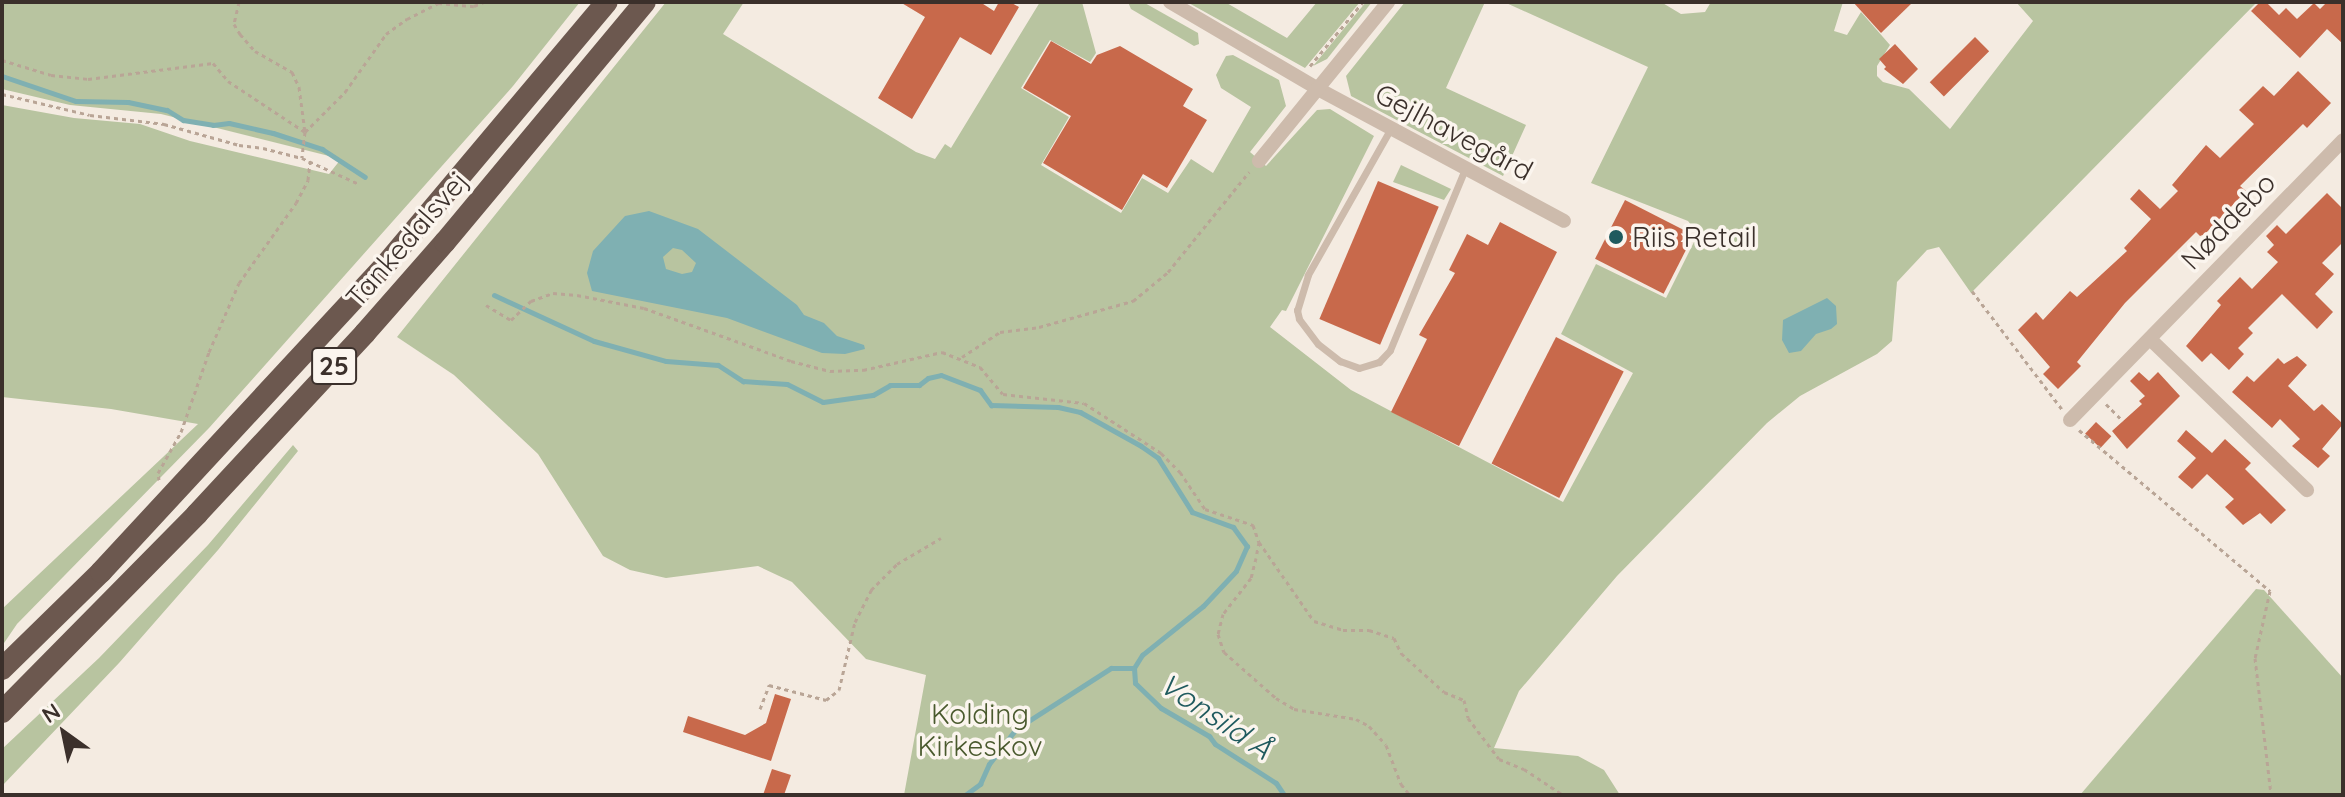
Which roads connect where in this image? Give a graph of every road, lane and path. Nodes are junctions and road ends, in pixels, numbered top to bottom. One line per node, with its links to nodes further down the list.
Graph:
1 (239, 2): 13 (path)
2 (484, 2): 13 (path)
3 (607, 2): 29 (highway, Tankedalsvej / 25)
4 (645, 2): 34 (highway, Tankedalsvej / 25)
5 (1170, 2): 9 (street, Gejlhavegård)
6 (1363, 2): 9 (path)
7 (1388, 2): 10 (street)
8 (2, 60): 13 (path)
9 (1300, 78): 10 (street, Gejlhavegård)
10 (1318, 89): 12 (street, Gejlhavegård); 17 (street)
11 (2, 94): 15 (path)
12 (1391, 127): 18 (street, Gejlhavegård); 18 (lane)
13 (305, 132): 15 (path)
14 (2343, 140): 23 (street, Nøddebo)
15 (302, 156): 16 (path)
16 (310, 161): 19 (path); 29 (path)
17 (1259, 161): 24 (path)
18 (1466, 167): 20 (street, Gejlhavegård)
19 (359, 184)
20 (1564, 221)
21 (1972, 291): 26 (path)
22 (486, 305): 24 (path)
23 (2150, 339): 25 (street, Nøddebo); 28 (street)
24 (962, 357): 31 (path)
25 (2096, 394): 26 (street, Nøddebo); 27 (path)
26 (2070, 420): 37 (path)
27 (2123, 421)
28 (2307, 490)
29 (165, 503): 32 (highway, Tankedalsvej / 25)
30 (941, 538): 33 (path)
31 (1259, 542): 35 (path); 36 (path)
32 (2, 669)
33 (760, 709)
34 (2, 712)
35 (1410, 795)
36 (1563, 795)
37 (2271, 795)

